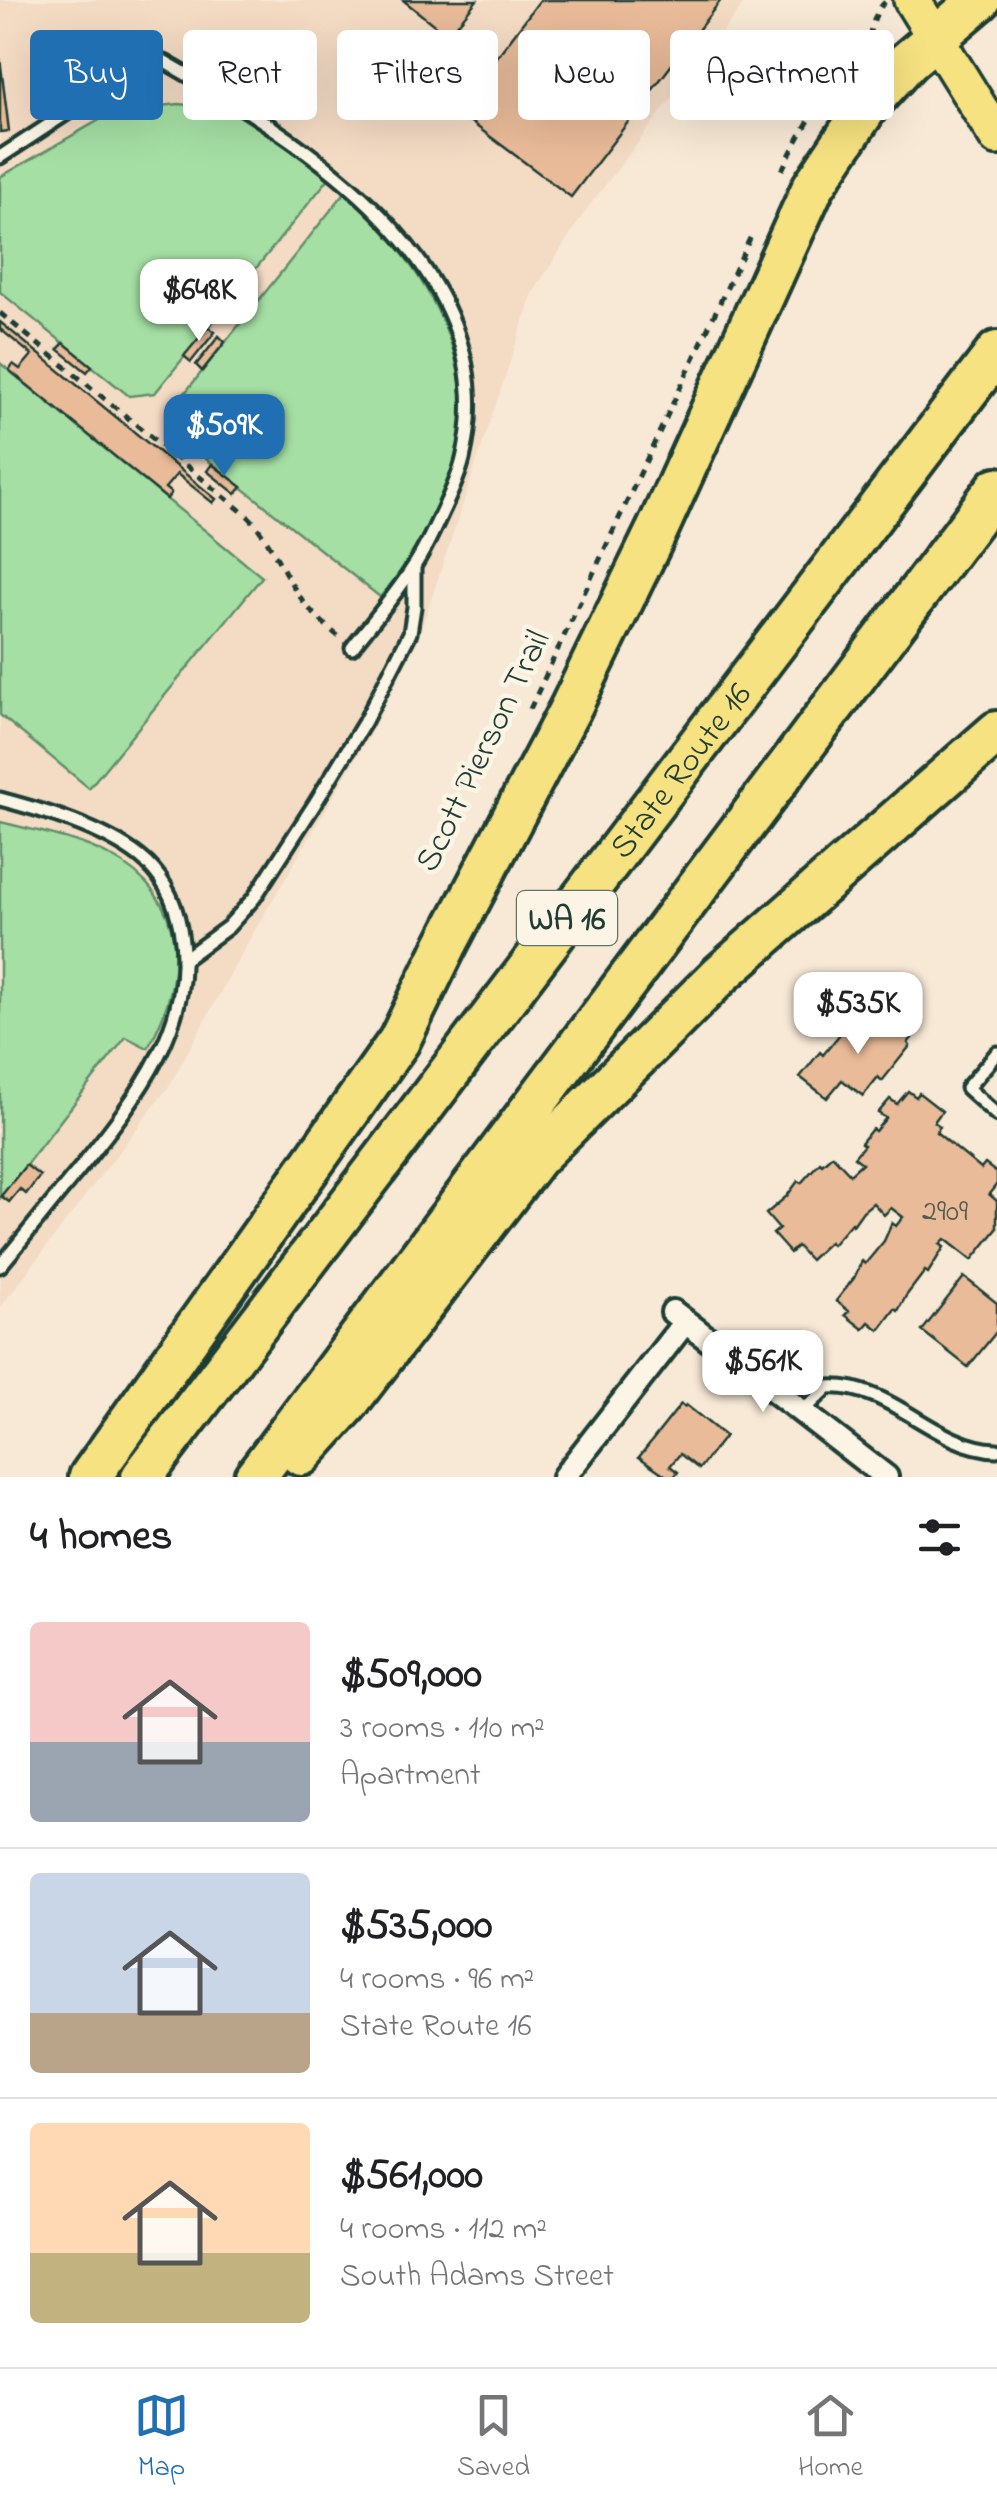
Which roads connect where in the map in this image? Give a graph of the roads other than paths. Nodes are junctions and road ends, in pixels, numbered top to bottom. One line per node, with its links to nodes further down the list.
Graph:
1 (980, 0): 3 (highway)
2 (897, 2): 3 (main road)
3 (935, 38): 4 (main road); 18 (highway)
4 (997, 137)
5 (0, 157): 8 (lane)
6 (995, 355): 19 (highway, State Route 16 / WA 16)
7 (997, 488): 20 (highway, WA 16)
8 (414, 568): 9 (lane); 12 (lane)
9 (352, 648)
10 (997, 732): 21 (highway)
11 (0, 799): 12 (lane)
12 (183, 960): 15 (lane)
13 (997, 1053): 14 (lane)
14 (997, 1115)
15 (0, 1266)
16 (802, 1412): 17 (lane); 22 (street); 23 (street)
17 (997, 1450)
18 (90, 1477)
19 (142, 1477)
20 (255, 1477)
21 (281, 1477)
22 (564, 1477)
23 (886, 1477)

